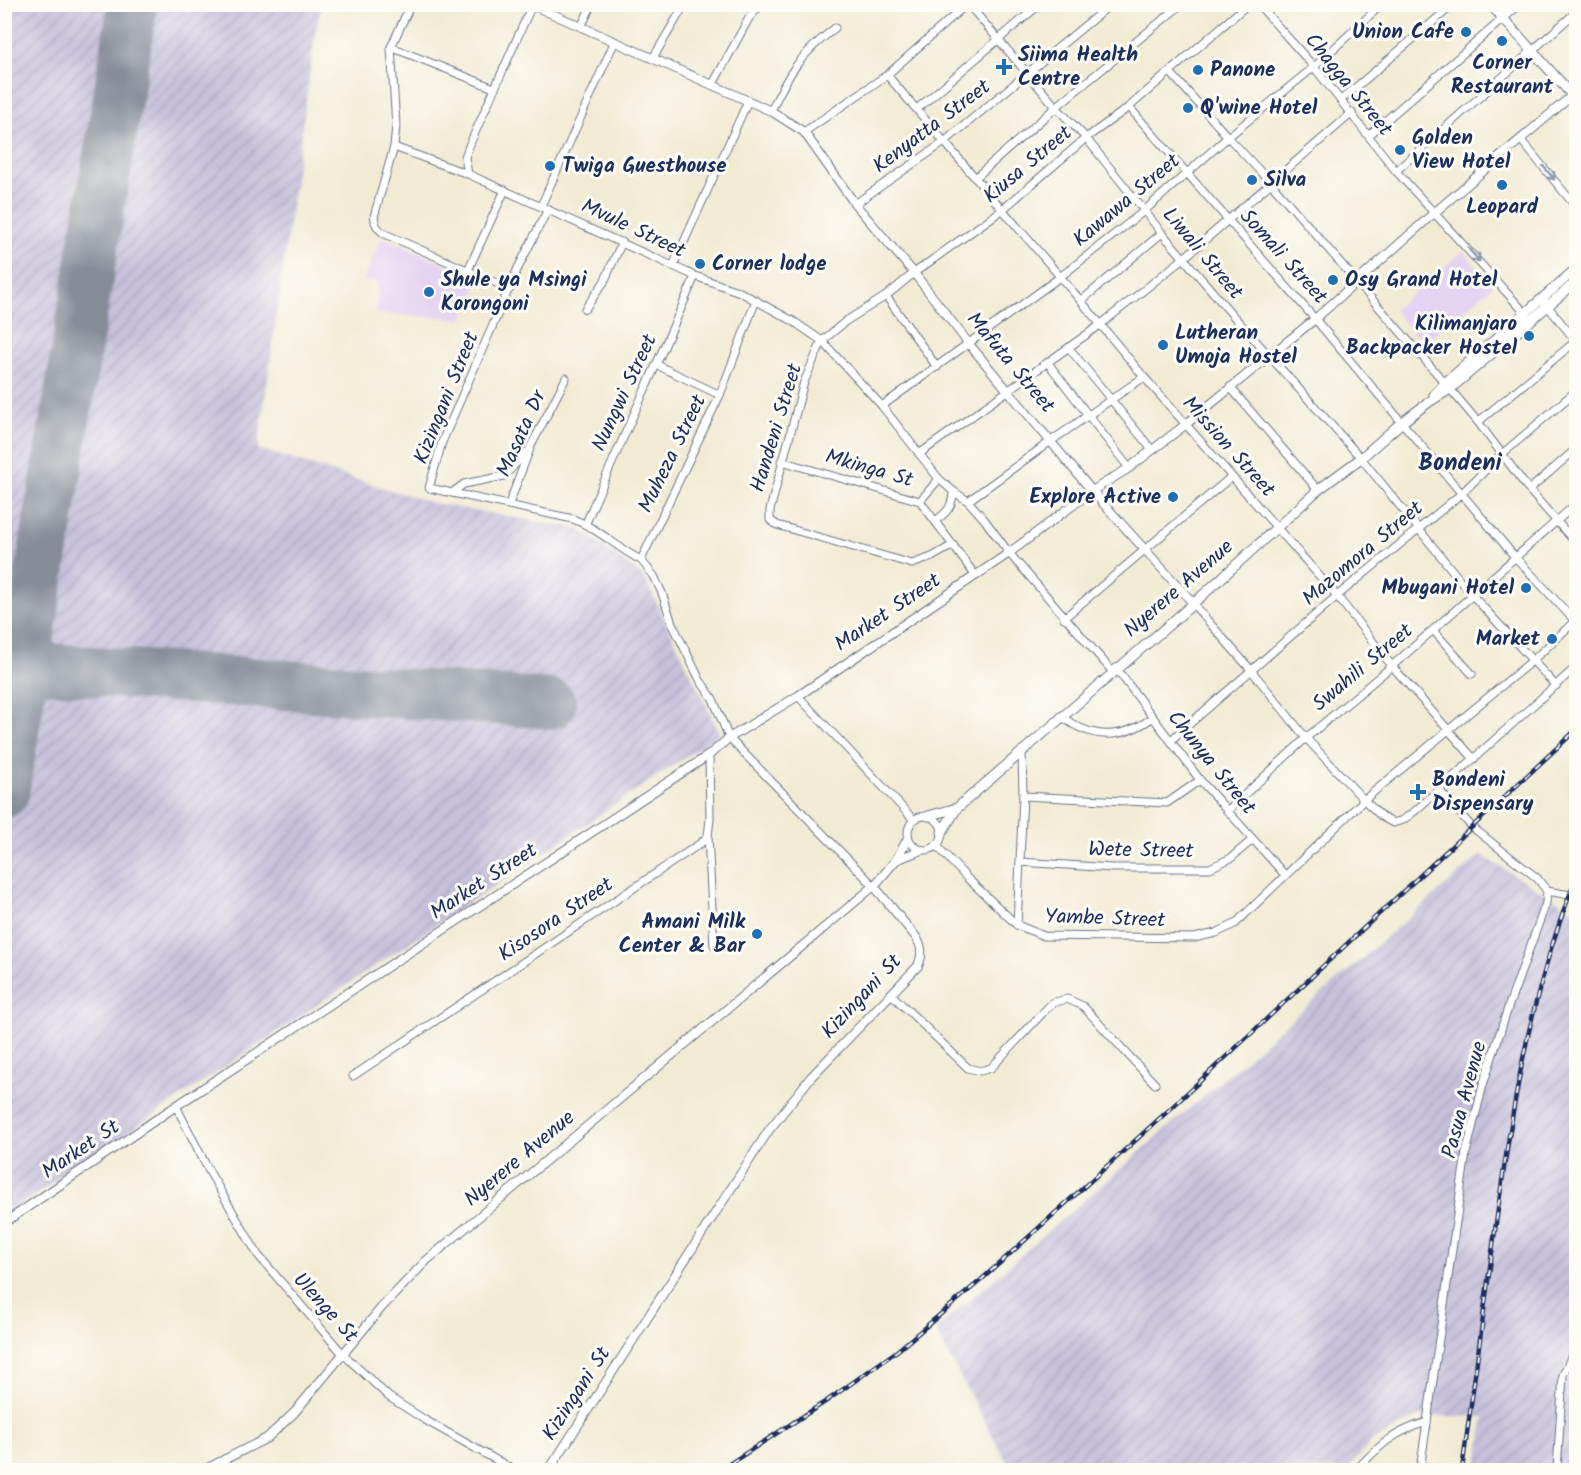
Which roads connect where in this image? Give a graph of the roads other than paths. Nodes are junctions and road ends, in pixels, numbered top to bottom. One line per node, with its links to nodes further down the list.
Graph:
1 (411, 4): 22 (street)
2 (592, 4): 18 (street)
3 (685, 4): 24 (street)
4 (762, 4): 29 (street)
5 (968, 4): 20 (street, Liwali Street); 28 (street)
6 (1040, 4): 20 (street)
7 (1110, 4): 27 (street, Kenyatta Street)
8 (1182, 4): 34 (street)
9 (1248, 4): 26 (street, Kiusa Street)
10 (1258, 4): 25 (street, Chagga Street)
11 (1382, 4): 25 (street, Kawawa Street)
12 (1454, 4): 33 (street)
13 (1490, 4): 17 (main road)
14 (1520, 4): 17 (street)
15 (531, 5): 18 (street); 30 (street)
16 (1576, 12): 23 (street)
17 (1503, 20): 23 (main road); 40 (street)
18 (581, 27): 21 (street)
19 (835, 28): 37 (street)
20 (998, 40): 27 (street, Liwali Street); 36 (street)
21 (614, 43): 24 (street); 53 (street, Kizingani Street)
22 (391, 47): 30 (street); 45 (street)
23 (1532, 52): 31 (main road); 46 (street)
24 (653, 58): 29 (street)
25 (1314, 67): 33 (street, Chagga Street); 41 (street, Kawawa Street)
26 (1170, 72): 35 (street, Kiusa Street); 41 (street)
27 (1028, 73): 34 (street, Liwali Street); 44 (street, Kenyatta Street)
28 (887, 75): 36 (street, Mission Street); 39 (street)
29 (713, 84): 32 (street)
30 (494, 88): 48 (street)
31 (1575, 94): 43 (street, Market Street)
32 (748, 100): 37 (street); 62 (street)
33 (1341, 100): 38 (street, Chagga Street)
34 (1056, 107): 42 (street, Liwali Street); 49 (street)
35 (1129, 107): 42 (street, Kiusa Street); 47 (street, Somali Street)
36 (916, 110): 44 (street, Mission Street)
37 (771, 111): 39 (street)
38 (1352, 113): 40 (street, Chagga Street); 50 (street)
39 (807, 135): 52 (street, Mafuta Street)
40 (1369, 135): 46 (street, Chagga Street)
41 (1228, 137): 47 (street, Kawawa Street); 50 (street)
42 (1086, 138): 55 (street, Kiusa Street); 56 (street, Liwali Street)
43 (1521, 140): 54 (street, one-way to 54); 57 (street, Market Street)
44 (944, 142): 49 (street, Mission Street); 52 (street, Kenyatta Street)
45 (394, 147): 48 (street, Mvule Street); 64 (street)
46 (1396, 171): 57 (street, Chagga Street)
47 (1187, 173): 56 (street, Kawawa Street); 58 (street, Somali Street)
48 (468, 174): 51 (street, Mvule Street)
49 (975, 178): 55 (street, Mission Street)
50 (1270, 182): 58 (street); 69 (street)
51 (505, 190): 53 (street, Mvule Street); 64 (street)
52 (855, 204): 65 (street, Mafuta Street)
53 (544, 207): 60 (street, Mvule Street); 70 (street, Kizingani Street)
54 (1576, 207)
55 (1002, 210): 65 (street, Kiusa Street); 67 (street, Mission Street)
56 (1144, 211): 59 (street, Liwali Street); 67 (street, Kawawa Street)
57 (1434, 213): 69 (street, Market Street); 76 (street, Chagga Street, one-way to 76)
58 (1227, 219): 61 (street); 77 (street, Somali Street)
59 (1162, 233): 61 (street, Liwali Street); 73 (street)
60 (622, 242): 62 (street, Mvule Street); 75 (street)
61 (1184, 258): 78 (street); 83 (street, Liwali Street)
62 (673, 266): 66 (street, Mvule Street)
63 (1576, 269): 74 (main road)
64 (468, 270): 70 (street)
65 (914, 273): 71 (street, Kiusa Street); 81 (street, Mafuta Street)
66 (695, 276): 72 (street, Mvule Street); 85 (street, Nungwi Street)
67 (1060, 278): 73 (street, Mission Street); 81 (street, Kawawa Street)
68 (1576, 282): 74 (main road)
69 (1357, 283): 77 (street, Market Street); 89 (street)
70 (510, 289): 115 (street, Kizingani Street)
71 (886, 296): 80 (street, Kiusa Street); 86 (street)
72 (756, 300): 80 (street, Mvule Street); 93 (street, Muheza Street)
73 (1081, 301): 78 (street, Mission Street)
74 (1544, 302): 76 (main road, Nyerere Avenue); 79 (street)
75 (585, 309)
76 (1528, 317): 89 (main road, Nyerere Avenue)
77 (1316, 319): 83 (street, Market Street); 98 (street, Somali Street)
78 (1100, 325): 82 (street); 87 (street, Mission Street)
79 (1576, 341): 97 (street)
80 (822, 342): 95 (street, Mvule Street); 107 (street, Handeni Street)
81 (969, 344): 86 (street, Kawawa Street); 91 (street, Mafuta Street)
82 (1069, 348): 84 (street); 94 (street)
83 (1270, 357): 90 (street, Market Street); 106 (street, Liwali Street)
84 (1048, 363): 91 (street); 96 (street)
85 (657, 365): 93 (street); 123 (street, Nungwi Street)
86 (937, 367): 95 (street, Kawawa Street)
87 (1144, 377): 94 (street); 99 (street, Mission Street)
88 (566, 378): 101 (street, Masata Dr)
89 (1448, 386): 97 (street); 98 (main road, Nyerere Avenue)
90 (1230, 387): 99 (street, Market Street); 112 (street)
91 (1007, 389): 100 (street, Mafuta Street); 104 (street)
92 (1576, 391): 105 (street, Mazomora Street)
93 (720, 395): 131 (street, Muheza Street)
94 (1111, 400): 96 (street); 103 (street)
95 (882, 406): 104 (street, Mvule Street)
96 (1088, 415): 100 (street); 108 (street)
97 (1478, 422): 105 (street)
98 (1401, 423): 106 (main road, Nyerere Avenue); 116 (street, Somali Street)
99 (1185, 425): 103 (street, Market Street); 109 (street, Mission Street)
100 (1051, 441): 111 (street, Mafuta Street); 118 (street)
101 (531, 446): 115 (street); 119 (street, Masata Dr)
102 (1576, 449): 113 (street)
103 (1152, 450): 108 (street, Market Street)
104 (919, 454): 110 (street, Mvule Street)
105 (1501, 455): 113 (street); 116 (street, Mazomora Street)
106 (1361, 458): 112 (main road, Nyerere Avenue); 125 (street, Liwali Street)
107 (781, 461): 117 (street, Mkinga St); 127 (street, Handeni Street)
108 (1129, 468): 111 (street, Market Street)
109 (1232, 477): 124 (street, Mission Street); 128 (street)
110 (939, 479): 114 (street, Mvule Street); 117 (street, Mkinga St)
111 (1092, 490): 128 (street, Mafuta Street); 129 (street, Market Street)
112 (1318, 490): 124 (main road, Nyerere Avenue)
113 (1529, 490): 122 (street)
114 (953, 491): 118 (street, Mvule Street); 121 (street)
115 (453, 492): 119 (street, Kizingani Street)
116 (1461, 494): 125 (street, Mazomora Street); 130 (street, Somali Street)
117 (920, 501): 121 (street)
118 (968, 501): 129 (street, Mvule Street)
119 (509, 504): 123 (street, Kizingani Street)
120 (1576, 504): 122 (street, Swahili Street)
121 (935, 521): 127 (street)
122 (1556, 521): 126 (street); 130 (street, Swahili Street)
123 (586, 524): 131 (street)
124 (1276, 527): 133 (street, Mission Street); 135 (main road, Nyerere Avenue)
125 (1418, 529): 133 (street, Mazomora Street); 134 (street, Liwali Street)
126 (1576, 543)
127 (953, 545): 132 (street)
128 (1145, 551): 135 (street, Mafuta Street); 136 (street)
129 (1009, 553): 132 (street, Market Street); 136 (street, Chunya Street)
130 (1515, 557): 134 (street, Swahili Street); 137 (street, Somali Street)
131 (641, 560): 150 (street, Kizingani St)
132 (975, 575): 146 (street, Market Street)
133 (1336, 596): 140 (street, Mission Street); 143 (street, Mazomora Street)
134 (1473, 596): 138 (street, Swahili Street); 139 (street, Liwali Street)
135 (1193, 603): 142 (main road, Nyerere Avenue); 143 (street)
136 (1064, 618): 142 (street, Chunya Street)
137 (1576, 620): 139 (street, Yambe Street)
138 (1433, 630): 140 (street, Swahili Street); 144 (street)
139 (1533, 660): 145 (street, Liwali Street); 149 (street, Yambe Street)
140 (1392, 666): 149 (street, Mission Street); 151 (street, Swahili Street)
141 (1576, 667): 145 (street)
142 (1114, 670): 147 (main road, Nyerere Avenue); 148 (street, Chunya Street)
143 (1251, 670): 151 (street); 152 (street, Mazomora Street)
144 (1472, 674)
145 (1556, 686): 155 (street)
146 (798, 696): 150 (street, Market Street); 163 (street)
147 (1061, 716): 148 (street); 153 (main road, Nyerere Avenue)
148 (1152, 718): 152 (street, Chunya Street)
149 (1448, 729): 155 (street, Mission Street); 159 (street, Yambe Street)
150 (729, 738): 154 (street, Market Street); 173 (street, Kizingani St)
151 (1306, 738): 159 (street); 161 (street, Swahili Street)
152 (1171, 740): 156 (street, Chunya Street)
153 (1022, 750): 158 (street); 160 (main road, Nyerere Avenue)
154 (709, 755): 165 (street); 181 (street, Market Street)
155 (1474, 759): 157 (street)
156 (1200, 780): 158 (street); 161 (street, Chunya Street)
157 (1439, 790): 159 (street); 174 (street)
158 (1023, 796): 171 (street)
159 (1364, 800): 172 (street, Yambe Street)
160 (957, 808): 162 (main road); 164 (main road)
161 (1227, 810): 167 (street, Chunya Street)
162 (928, 816): 163 (street); 164 (street)
163 (914, 819): 166 (street)
164 (942, 832): 168 (street)
165 (708, 836): 177 (street); 179 (street, Kisosora Street)
166 (908, 837): 169 (street); 170 (street, Nyerere Avenue)
167 (1252, 840): 171 (street, Wete Street); 172 (street, Chunya Street)
168 (936, 845): 169 (street); 176 (street, Yambe Street)
169 (921, 850): 170 (street)
170 (896, 860): 173 (street, Nyerere Avenue)
171 (1020, 862): 176 (street)
172 (1285, 875): 176 (street, Yambe Street)
173 (874, 886): 178 (street, Kizingani St); 184 (street, Nyerere Avenue)
174 (1547, 891): 175 (street); 185 (street, Pasua Avenue)
175 (1576, 900)
176 (1017, 925)
177 (714, 945)
178 (892, 994): 180 (street); 188 (street, Kizingani St)
179 (353, 1076)
180 (1155, 1084)
181 (176, 1106): 182 (street, Market St); 184 (street, Ulenge St)
182 (4, 1223)
183 (1576, 1346): 191 (street)
184 (342, 1353): 186 (street, Nyerere Avenue); 187 (street, Ulenge St)
185 (1427, 1422): 189 (street); 190 (street, Pasua Avenue)
186 (204, 1470)
187 (514, 1470)
188 (549, 1470)
189 (1356, 1470)
190 (1419, 1470)
191 (1557, 1470)

